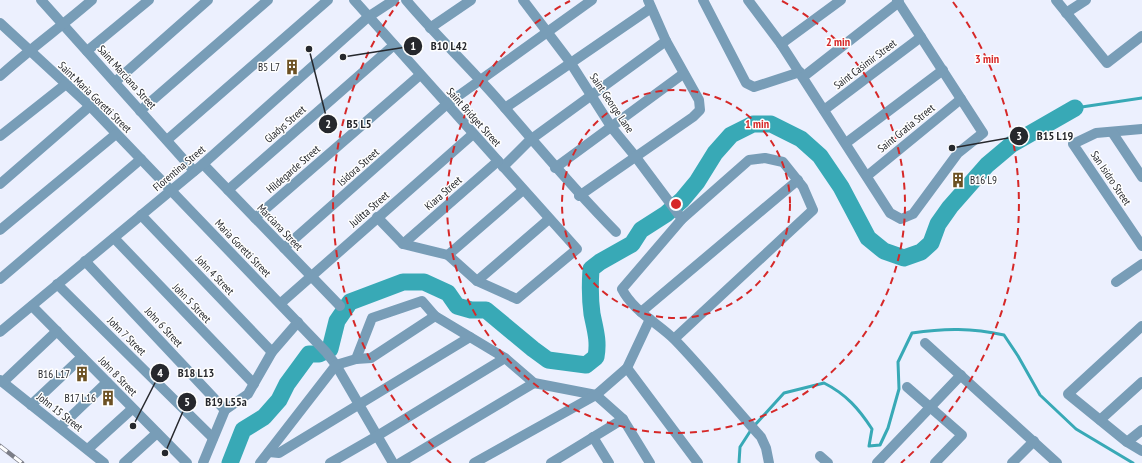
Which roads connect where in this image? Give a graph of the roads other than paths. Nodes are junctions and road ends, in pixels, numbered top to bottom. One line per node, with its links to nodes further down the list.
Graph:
1 (41, 0): 23 (street, Saint Marciana Street)
2 (92, 0): 23 (street)
3 (149, 0): 32 (street)
4 (208, 0): 40 (street)
5 (268, 0): 48 (street)
6 (328, 0): 55 (street)
7 (354, 0): 21 (street, Saint Bridget Street)
8 (394, 0): 21 (street, Florentina Street)
9 (406, 0): 24 (street)
10 (470, 0): 24 (street)
11 (523, 0): 25 (street, Saint George Lane)
12 (592, 0): 25 (street, Isidora Street)
13 (703, 0): 37 (street)
14 (748, 0): 29 (street)
15 (841, 0): 29 (street)
16 (1056, 0): 20 (street)
17 (1086, 0): 20 (street)
18 (898, 1): 27 (street); 37 (street)
19 (650, 4): 28 (street); 33 (street)
20 (1066, 13): 26 (street)
21 (368, 17): 30 (street, Saint Bridget Street); 60 (street, Florentina Street)
22 (0, 23): 31 (street, Saint Maria Goretti Street)
23 (63, 24): 31 (street); 32 (street, Saint Marciana Street)
24 (430, 28): 39 (street)
25 (547, 32): 33 (street, Saint George Lane); 39 (street, Isidora Street)
26 (1142, 36)
27 (921, 37): 34 (street); 47 (street, Saint Casimir Street)
28 (666, 41): 35 (street); 42 (street, Kiara Street)
29 (781, 44): 37 (street)
30 (394, 45): 36 (street, Saint Bridget Street); 69 (street, Gladys Street)
31 (29, 50): 38 (street); 41 (street, Saint Maria Goretti Street)
32 (87, 52): 40 (street, Saint Marciana Street)
33 (570, 62): 42 (street, Saint George Lane); 46 (street)
34 (943, 70): 43 (street); 57 (street)
35 (683, 74): 49 (street); 58 (street)
36 (420, 75): 44 (street, Saint Bridget Street); 74 (street, Hildegarde Street)
37 (801, 75): 47 (street)
38 (0, 76)
39 (480, 80): 44 (street, Isidora Street); 46 (street)
40 (115, 82): 48 (street, Saint Marciana Street)
41 (66, 84): 45 (street, Saint Maria Goretti Street); 54 (street)
42 (591, 94): 49 (street, Saint George Lane); 56 (street, Kiara Street)
43 (961, 99): 64 (street, Saint Gratia Street); 64 (street)
44 (447, 104): 53 (street, Saint Bridget Street); 82 (street, Isidora Street)
45 (90, 106): 52 (street, Saint Maria Goretti Street); 67 (street)
46 (505, 108): 56 (street)
47 (824, 110): 57 (street)
48 (140, 111): 55 (street, Saint Marciana Street)
49 (612, 128): 58 (street, Saint George Lane); 62 (street)
50 (1142, 129): 51 (street)
51 (1112, 132): 65 (street); 81 (street, San Isidro Street)
52 (116, 134): 59 (street, Saint Maria Goretti Street); 77 (street)
53 (473, 134): 61 (street, Saint Bridget Street); 73 (street, Julitta Street)
54 (0, 136)
55 (167, 140): 63 (street, Saint Marciana Street)
56 (530, 140): 61 (street, Kiara Street); 62 (street)
57 (846, 144): 64 (street)
58 (635, 156): 71 (street); 75 (street, Saint George Lane)
59 (141, 159): 68 (street, Saint Maria Goretti Street); 87 (street)
60 (203, 164): 63 (street, Florentina Street); 69 (street, Marciana Street)
61 (501, 164): 70 (street, Saint Bridget Street); 80 (street, Kiara Street)
62 (555, 168): 71 (street)
63 (194, 171): 68 (street, Florentina Street)
64 (867, 176)
65 (1142, 177)
66 (798, 180): 75 (street); 94 (street); 102 (street)
67 (0, 184)
68 (171, 190): 72 (street, Florentina Street); 91 (street, Maria Goretti Street)
69 (228, 190): 74 (street, Marciana Street)
70 (523, 190): 76 (street, Saint Bridget Street); 83 (street)
71 (579, 196): 78 (street)
72 (141, 215): 79 (street, Florentina Street); 104 (street, John 4 Street)
73 (377, 217): 80 (street); 86 (street, Julitta Street)
74 (255, 218): 82 (street, Marciana Street)
75 (680, 218): 94 (street)
76 (549, 219): 88 (street); 88 (street, Saint Bridget Street)
77 (0, 230)
78 (616, 232)
79 (114, 238): 84 (street, Florentina Street); 115 (street, John 5 Street)
80 (402, 244): 83 (street)
81 (1142, 246)
82 (284, 248): 86 (street, Marciana Street)
83 (448, 255): 88 (street)
84 (85, 261): 90 (street, Florentina Street); 122 (street, John 6 Street)
85 (1142, 264): 89 (street)
86 (311, 276): 91 (street, Julitta Street); 93 (street, Marciana Street)
87 (0, 279)
88 (477, 280)
89 (1116, 282)
90 (57, 284): 92 (street, Florentina Street); 130 (street, John 7 Street)
91 (281, 303): 97 (street, Maria Goretti Street)
92 (32, 306): 99 (street, John 8 Street); 100 (street, Florentina Street)
93 (340, 306)
94 (641, 312): 96 (street)
95 (435, 316): 101 (street); 107 (street); 107 (street)
96 (650, 319): 102 (street); 109 (street)
97 (298, 322): 104 (street); 108 (street, Maria Goretti Street)
98 (1142, 326): 124 (street)
99 (57, 331): 105 (street, John 8 Street); 111 (street)
100 (0, 332)
101 (470, 337): 106 (street); 119 (street)
102 (674, 339): 151 (street)
103 (925, 343): 110 (street)
104 (272, 352): 115 (street)
105 (82, 357): 112 (street, John 8 Street); 118 (street)
106 (505, 358): 114 (street); 128 (street)
107 (356, 359): 108 (street)
108 (336, 365): 119 (street, Maria Goretti Street); 135 (street)
109 (627, 368): 117 (street); 150 (street)
110 (961, 375): 120 (street); 131 (street)
111 (1, 381): 118 (street, John 15 Street)
112 (107, 382): 121 (street, John 8 Street); 125 (street)
113 (1142, 382): 124 (street)
114 (534, 383): 117 (street); 145 (street)
115 (254, 384): 122 (street)
116 (907, 387): 120 (street)
117 (596, 395): 123 (street); 146 (street)
118 (31, 405): 125 (street, John 15 Street)
119 (359, 405): 128 (street, Maria Goretti Street); 135 (street)
120 (930, 406): 153 (street); 154 (street)
121 (132, 409): 127 (street, John 8 Street); 133 (street)
122 (225, 410): 130 (street)
123 (624, 420): 129 (street); 149 (street)
124 (1100, 420): 132 (street)
125 (60, 427): 133 (street, John 15 Street)
126 (1142, 430): 132 (street)
127 (157, 434): 139 (street); 140 (street, John 8 Street)
128 (377, 436): 143 (street); 144 (street, Maria Goretti Street)
129 (593, 437): 137 (street); 148 (street)
130 (213, 438): 141 (street)
131 (1034, 441): 155 (street); 156 (street)
132 (1127, 442): 134 (street)
133 (88, 449): 138 (street, John 15 Street)
134 (1142, 451)
135 (269, 452): 142 (street)
136 (820, 456): 152 (street)
137 (564, 460): 147 (street)
138 (104, 463)
139 (124, 463)
140 (186, 463)
141 (203, 463)
142 (260, 463)
143 (330, 463)
144 (393, 463)
145 (400, 463)
146 (474, 463)
147 (551, 463)
148 (608, 463)
149 (650, 463)
150 (698, 463)
151 (769, 463)
152 (828, 463)
153 (876, 463)
154 (935, 463)
155 (1012, 463)
156 (1057, 463)

